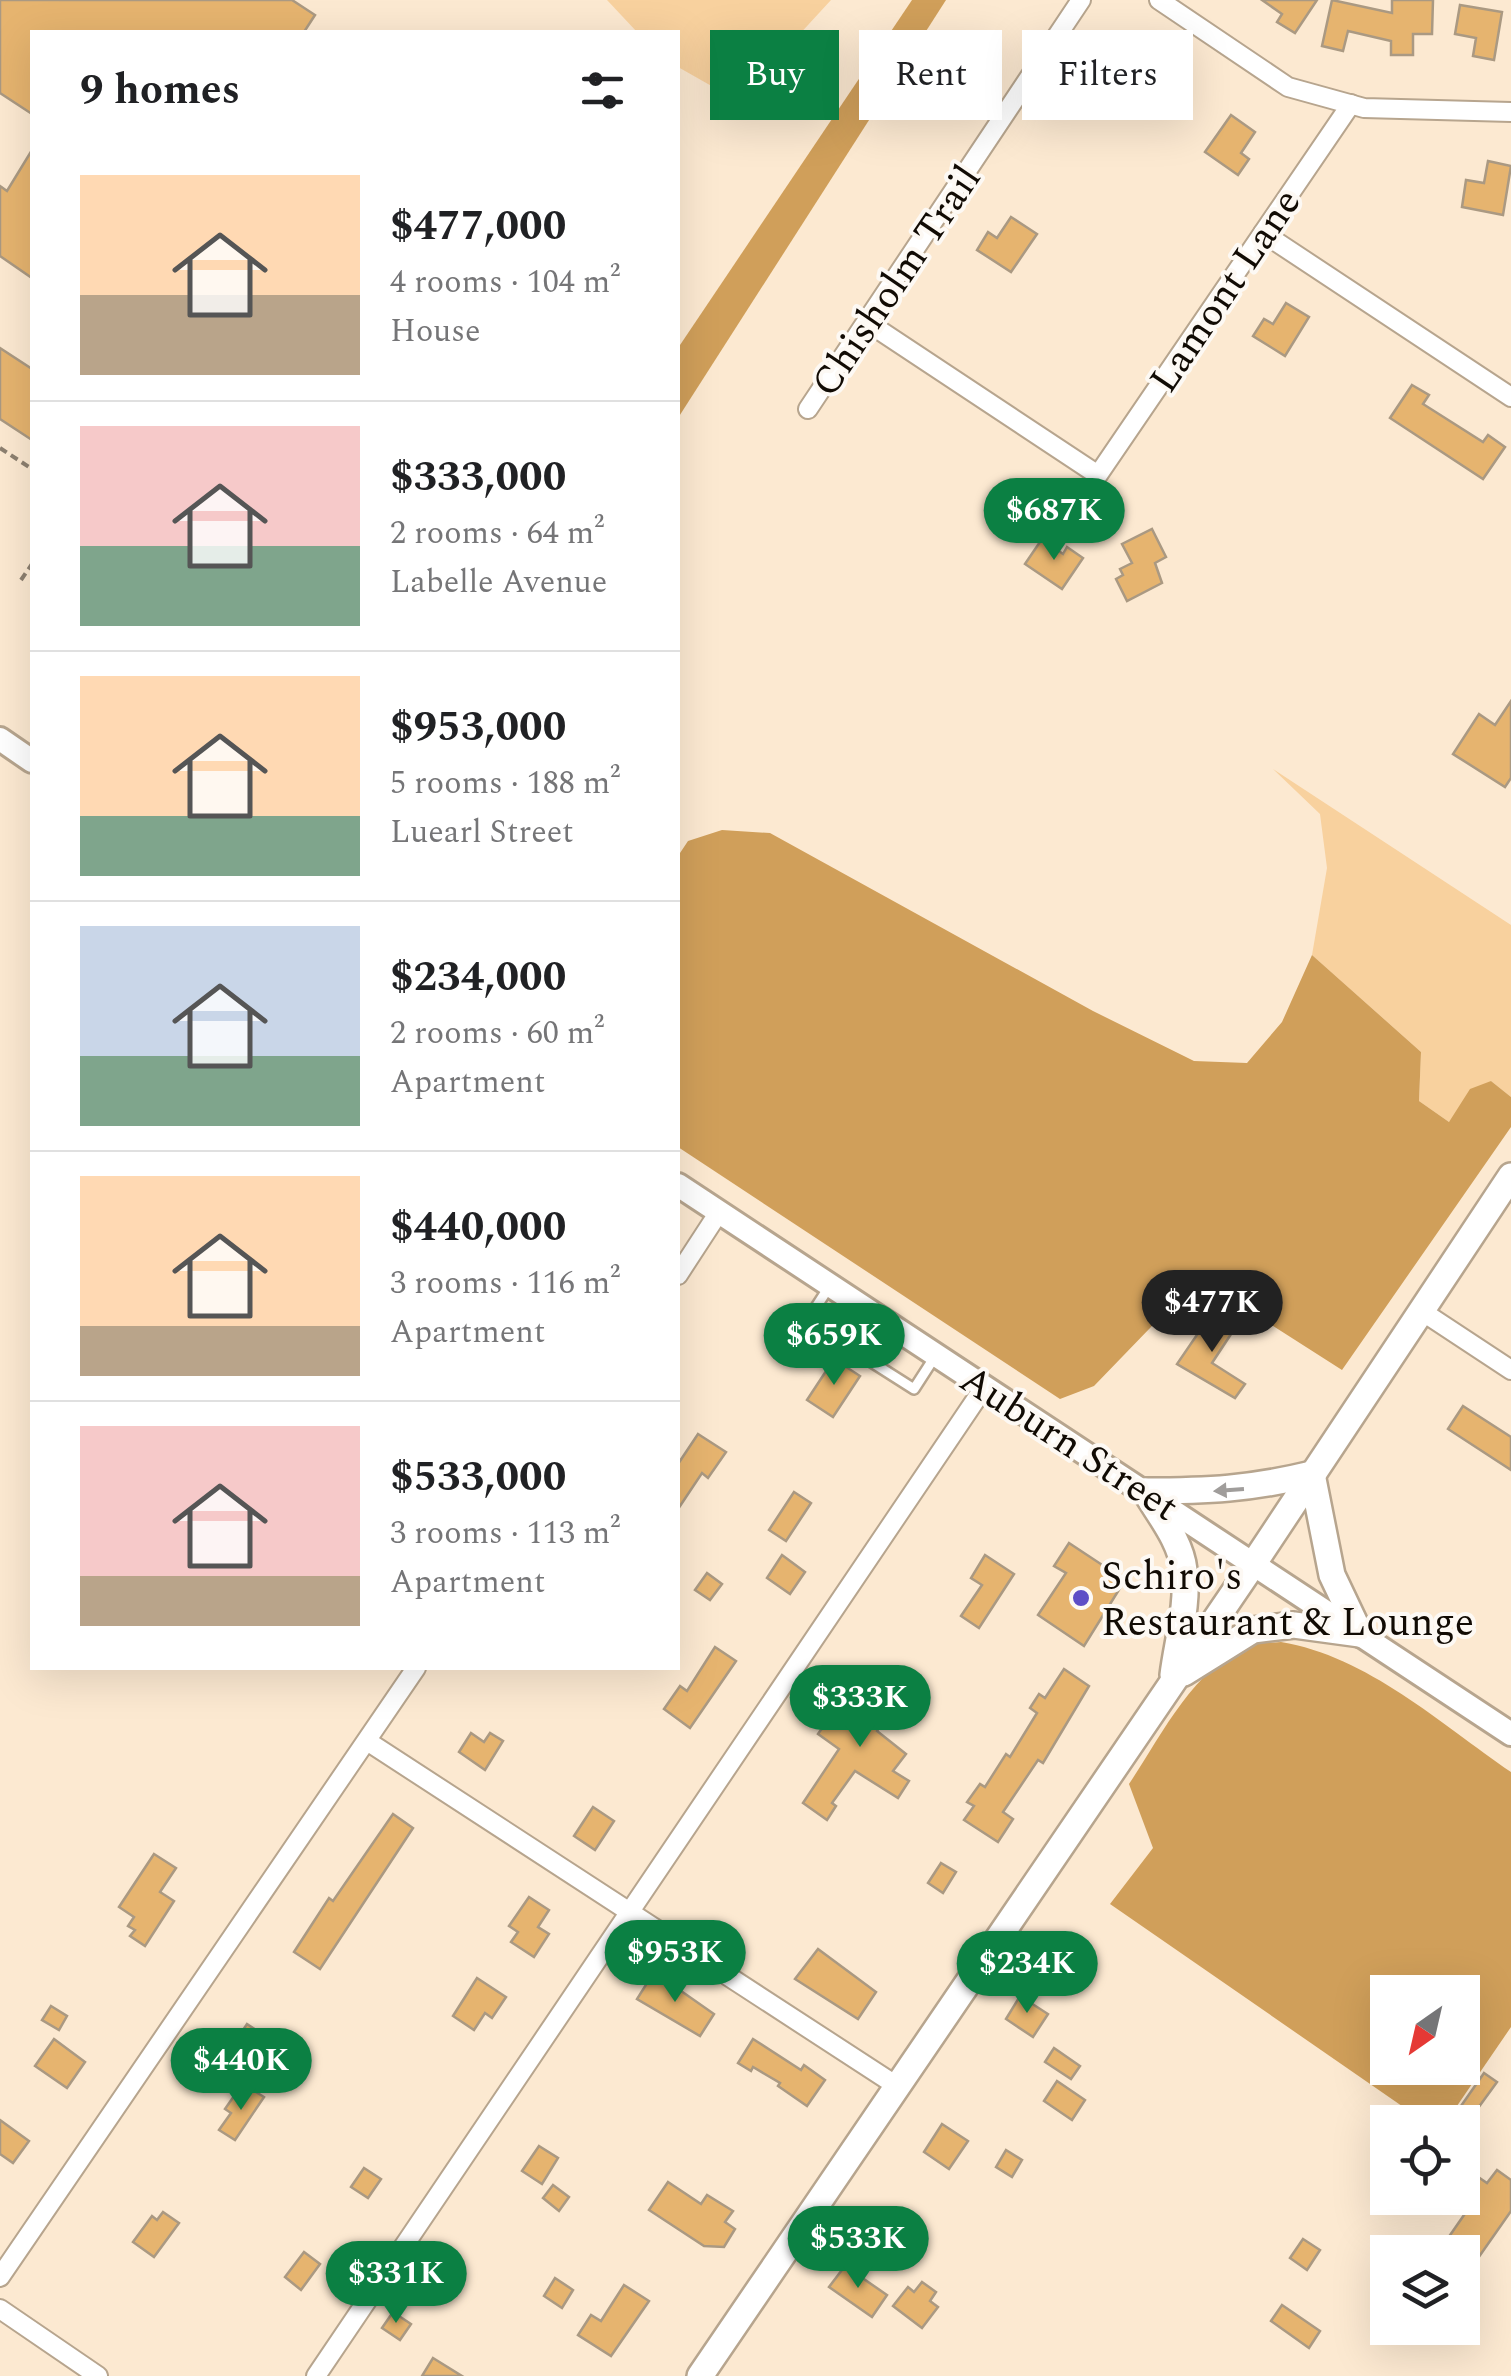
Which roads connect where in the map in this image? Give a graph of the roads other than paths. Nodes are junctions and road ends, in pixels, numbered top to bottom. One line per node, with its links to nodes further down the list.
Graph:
1 (1081, 0): 6 (street, Chisholm Trail)
2 (1159, 0): 3 (street)
3 (1350, 104): 4 (street); 5 (street, Lamont Lane)
4 (1511, 112)
5 (1263, 232): 6 (street, Lamont Lane); 7 (street)
6 (868, 322): 8 (street, Chisholm Trail)
7 (1511, 396)
8 (808, 409)
9 (0, 739): 10 (main road)
10 (30, 759)
11 (1511, 1176): 16 (main road)
12 (680, 1186): 13 (main road, Auburn Street)
13 (720, 1212): 14 (street); 15 (main road, Auburn Street)
14 (680, 1272)
15 (830, 1284): 17 (main road, Auburn Street); 17 (lane)
16 (1420, 1310): 18 (street); 20 (main road)
17 (937, 1354): 19 (main road, Auburn Street)
18 (1511, 1370)
19 (986, 1386): 21 (main road, Auburn Street); 28 (street)
20 (1312, 1474): 21 (main road, one-way to 21); 22 (main road); 23 (main road)
21 (1144, 1491): 22 (main road, Auburn Street); 25 (main road)
22 (1254, 1563): 23 (main road, Auburn Street); 25 (main road)
23 (1360, 1634): 25 (main road); 26 (main road, Auburn Street)
24 (415, 1670): 27 (street)
25 (1172, 1681): 29 (main road)
26 (1511, 1734)
27 (368, 1741): 28 (street); 30 (street)
28 (630, 1910): 29 (street); 33 (street)
29 (896, 2086): 34 (main road)
30 (0, 2277)
31 (0, 2309): 32 (street)
32 (98, 2376)
33 (316, 2376)
34 (700, 2376)

